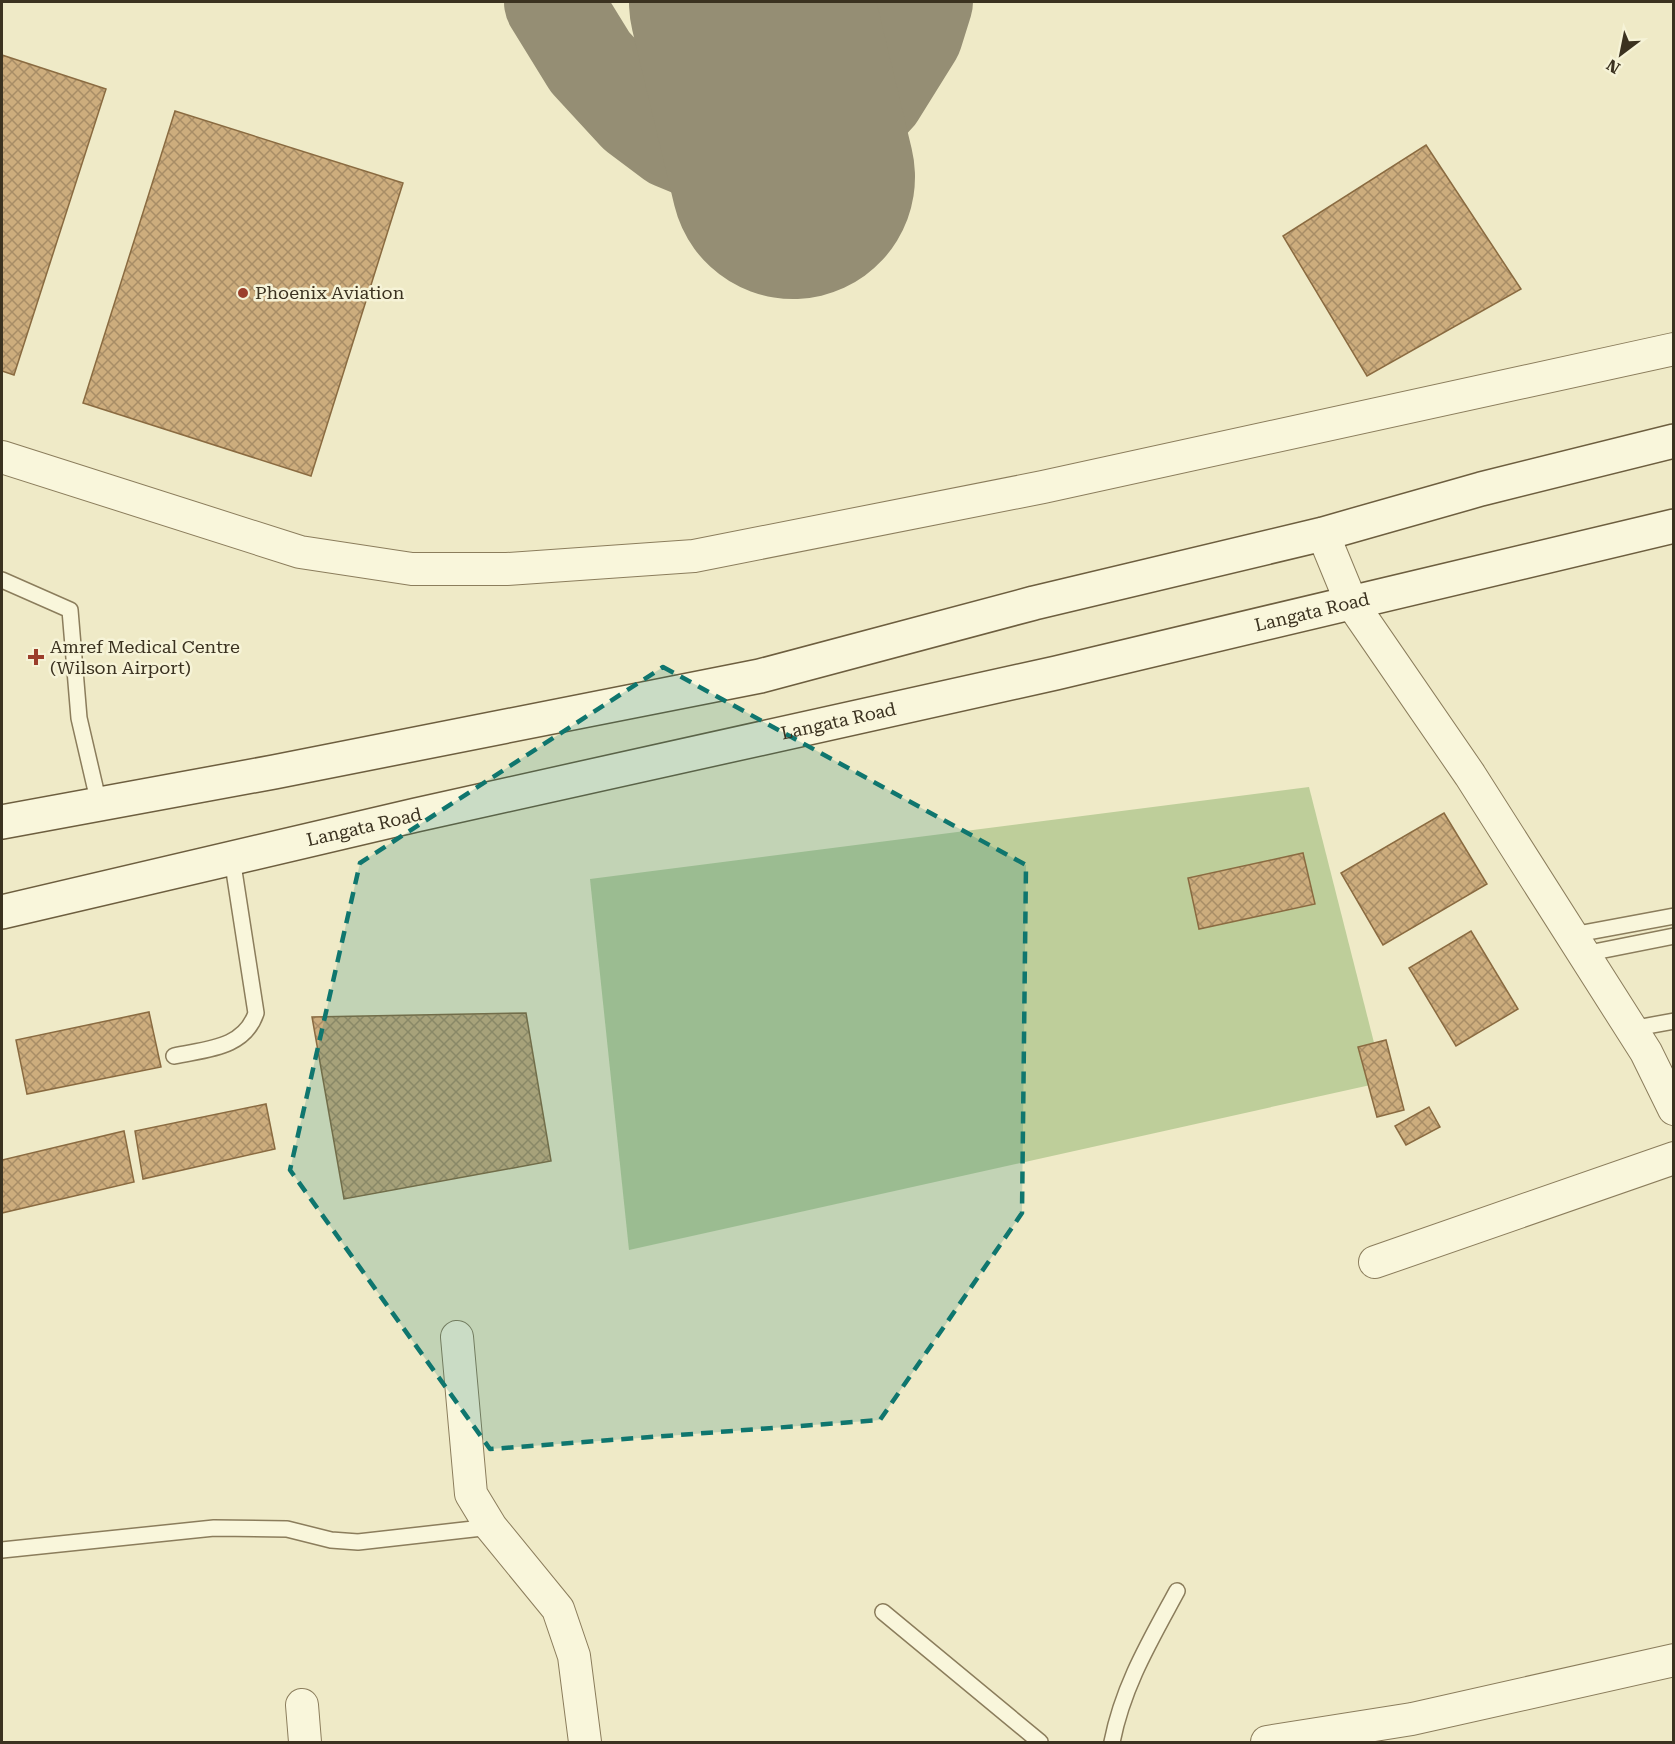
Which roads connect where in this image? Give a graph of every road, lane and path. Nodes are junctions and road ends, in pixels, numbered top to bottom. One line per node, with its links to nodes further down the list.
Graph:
1 (1674, 349): 3 (street)
2 (1674, 441): 5 (main road)
3 (2, 457)
4 (1674, 526): 7 (main road, Langata Road)
5 (1323, 534): 7 (street); 8 (main road)
6 (2, 580): 8 (lane)
7 (1351, 602): 10 (main road, Langata Road); 14 (street)
8 (99, 804): 9 (main road)
9 (2, 822)
10 (232, 858): 11 (main road, Langata Road); 17 (lane)
11 (2, 912)
12 (1674, 916): 14 (lane)
13 (1674, 936): 14 (lane)
14 (1578, 945): 16 (street)
15 (1674, 1021): 16 (lane)
16 (1631, 1029): 18 (street)
17 (174, 1056)
18 (1674, 1109)
19 (1674, 1158): 20 (street)
20 (1375, 1262)
21 (457, 1337): 22 (street)
22 (491, 1527): 23 (lane); 29 (street)
23 (2, 1550)
24 (1178, 1591): 31 (lane)
25 (884, 1612): 30 (lane)
26 (1674, 1660): 32 (street)
27 (302, 1705): 28 (street)
28 (306, 1743)
29 (585, 1743)
30 (1040, 1743)
31 (1112, 1743)
32 (1267, 1743)

